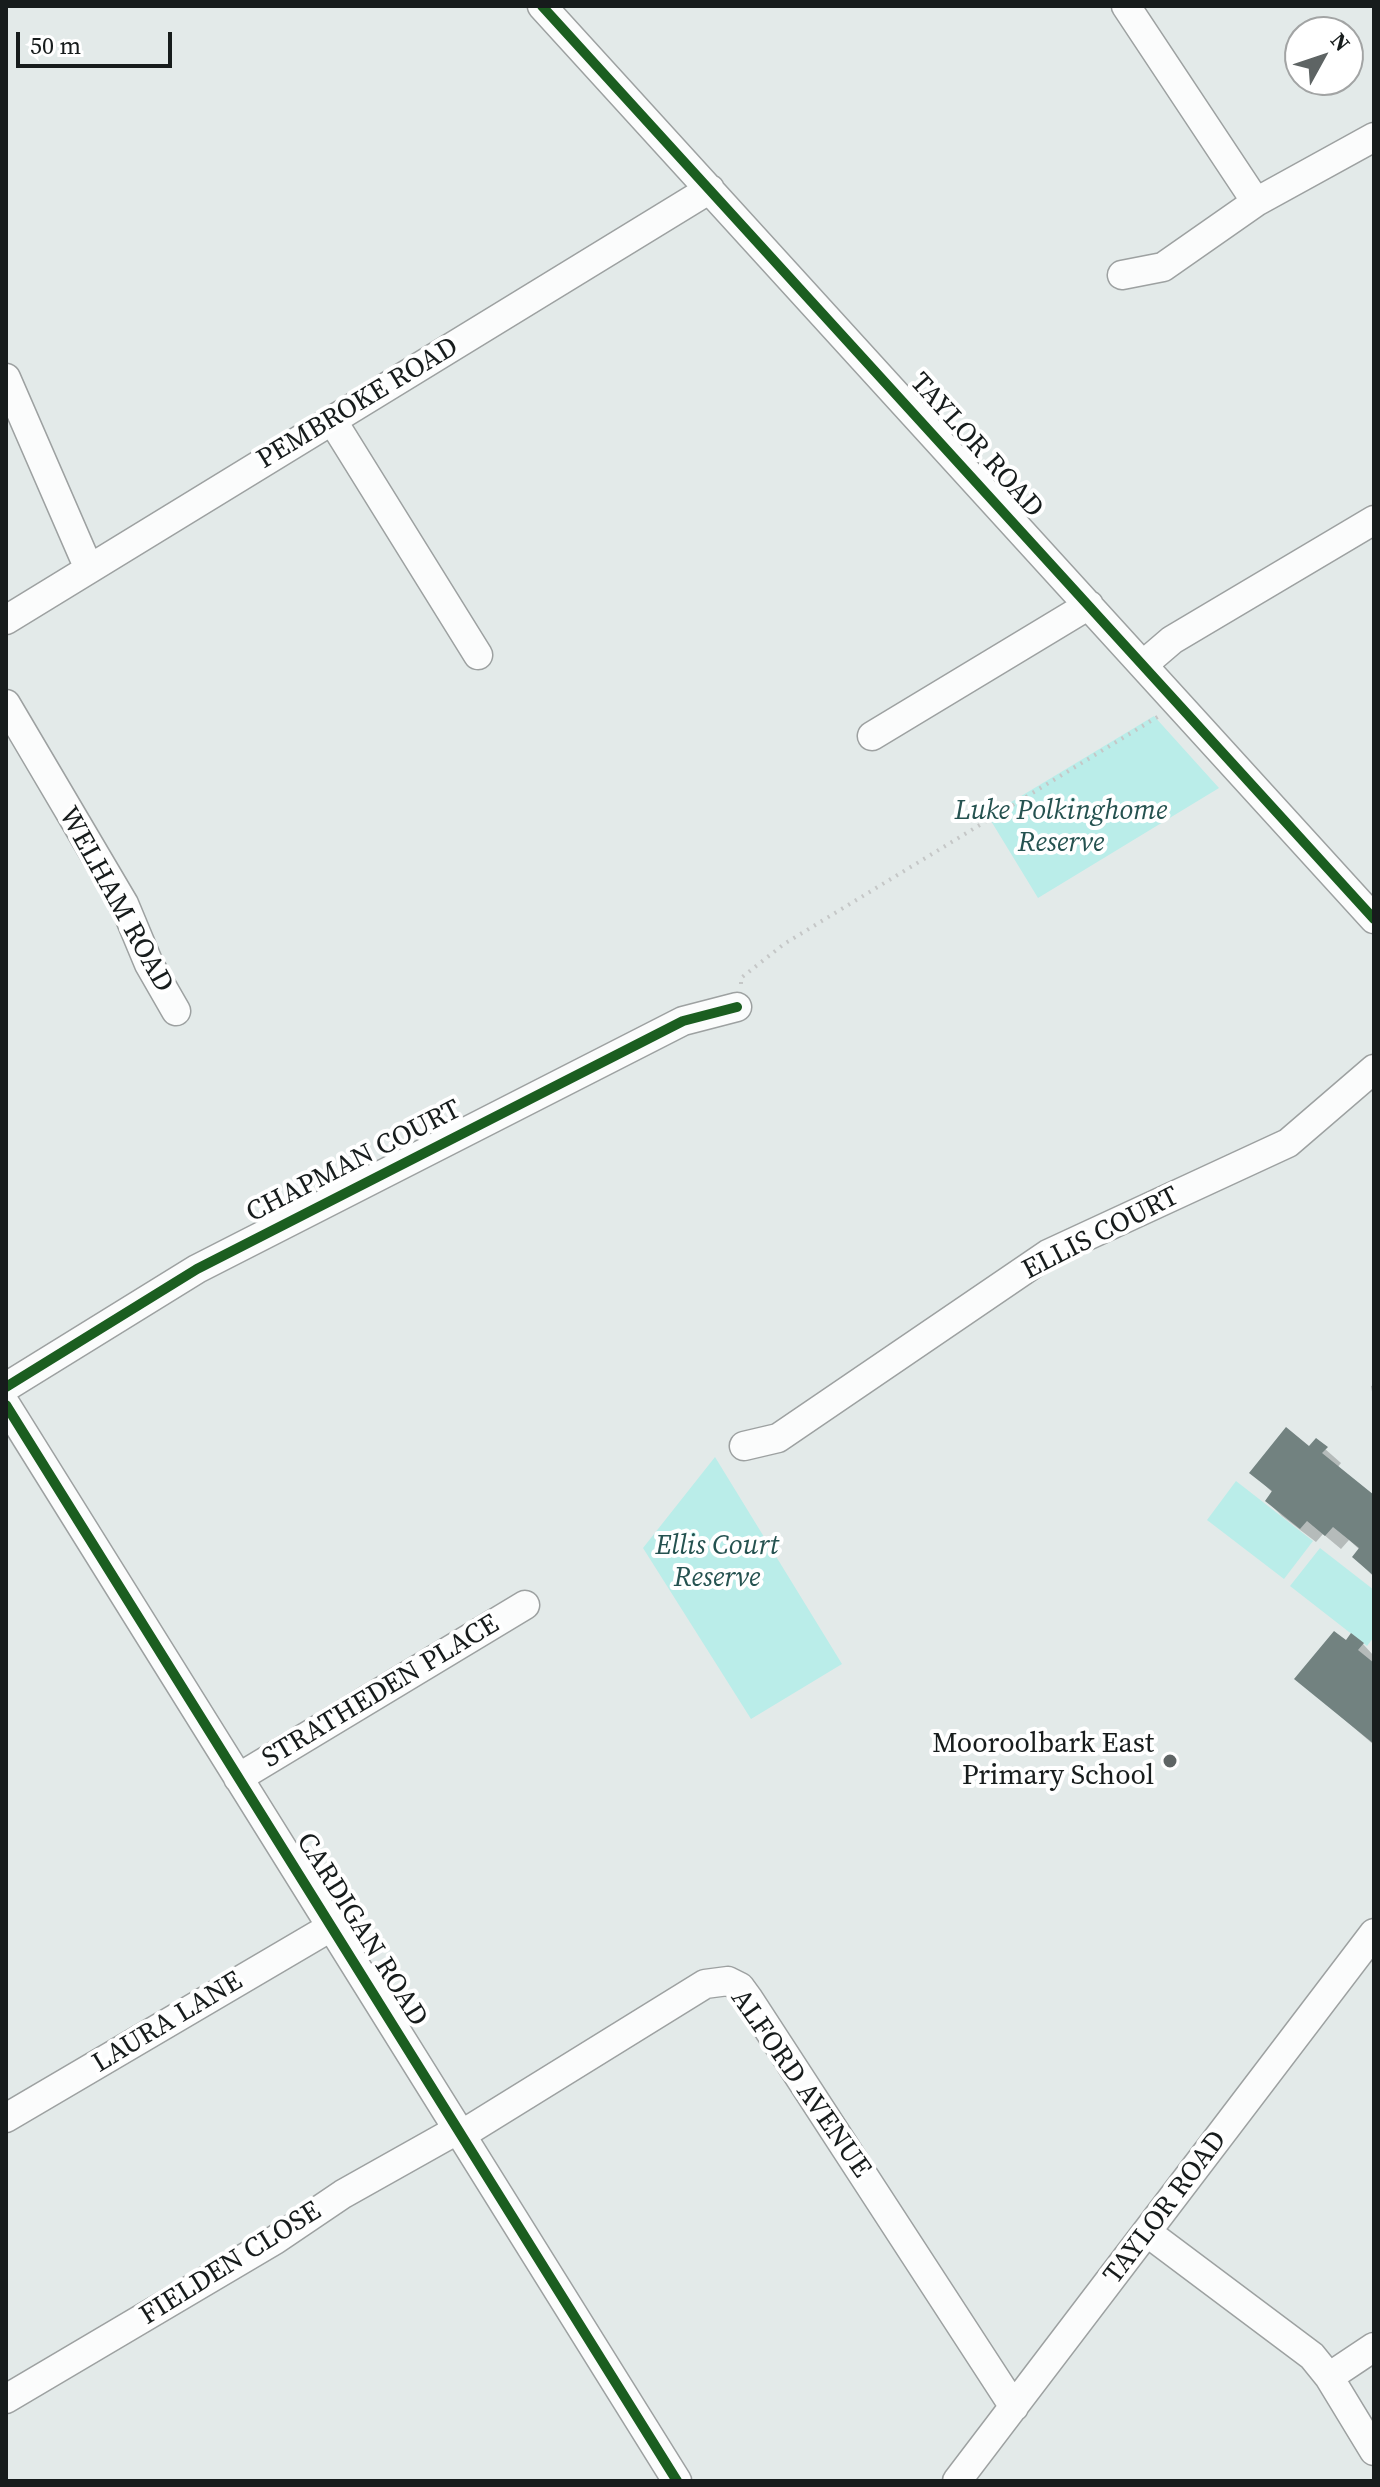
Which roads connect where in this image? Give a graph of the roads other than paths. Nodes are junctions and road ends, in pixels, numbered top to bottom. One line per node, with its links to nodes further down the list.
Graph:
1 (542, 6): 4 (street, TAYLOR ROAD)
2 (1126, 6): 5 (street)
3 (1374, 137): 5 (street)
4 (710, 189): 8 (street, PEMBROKE ROAD); 11 (street, TAYLOR ROAD)
5 (1256, 202): 6 (street)
6 (1122, 275)
7 (6, 378): 10 (street)
8 (332, 420): 10 (street, PEMBROKE ROAD); 13 (street)
9 (1374, 520): 14 (street)
10 (89, 569): 12 (street, PEMBROKE ROAD)
11 (1089, 605): 14 (street, TAYLOR ROAD); 16 (street)
12 (6, 620)
13 (478, 655)
14 (1144, 664): 17 (street, TAYLOR ROAD)
15 (6, 704): 19 (street, WELHAM ROAD)
16 (872, 736)
17 (1374, 919)
18 (737, 1007): 21 (street, CHAPMAN COURT)
19 (176, 1011)
20 (1374, 1069): 23 (street, ELLIS COURT)
21 (6, 1387)
22 (6, 1405): 25 (street, CARDIGAN ROAD)
23 (744, 1446)
24 (525, 1605): 25 (street, STRATHEDEN PLACE)
25 (238, 1778): 26 (street, CARDIGAN ROAD)
26 (331, 1927): 28 (street, LAURA LANE); 29 (street, CARDIGAN ROAD)
27 (1374, 1933): 30 (street, TAYLOR ROAD)
28 (6, 2118)
29 (459, 2132): 33 (street, FIELDEN CLOSE); 34 (street, ALFORD AVENUE); 36 (street, CARDIGAN ROAD)
30 (1148, 2233): 32 (street); 34 (street, TAYLOR ROAD)
31 (1374, 2347): 32 (street)
32 (1329, 2377): 35 (street)
33 (6, 2399)
34 (1014, 2407): 37 (street, TAYLOR ROAD)
35 (1374, 2451)
36 (677, 2481)
37 (957, 2481)

